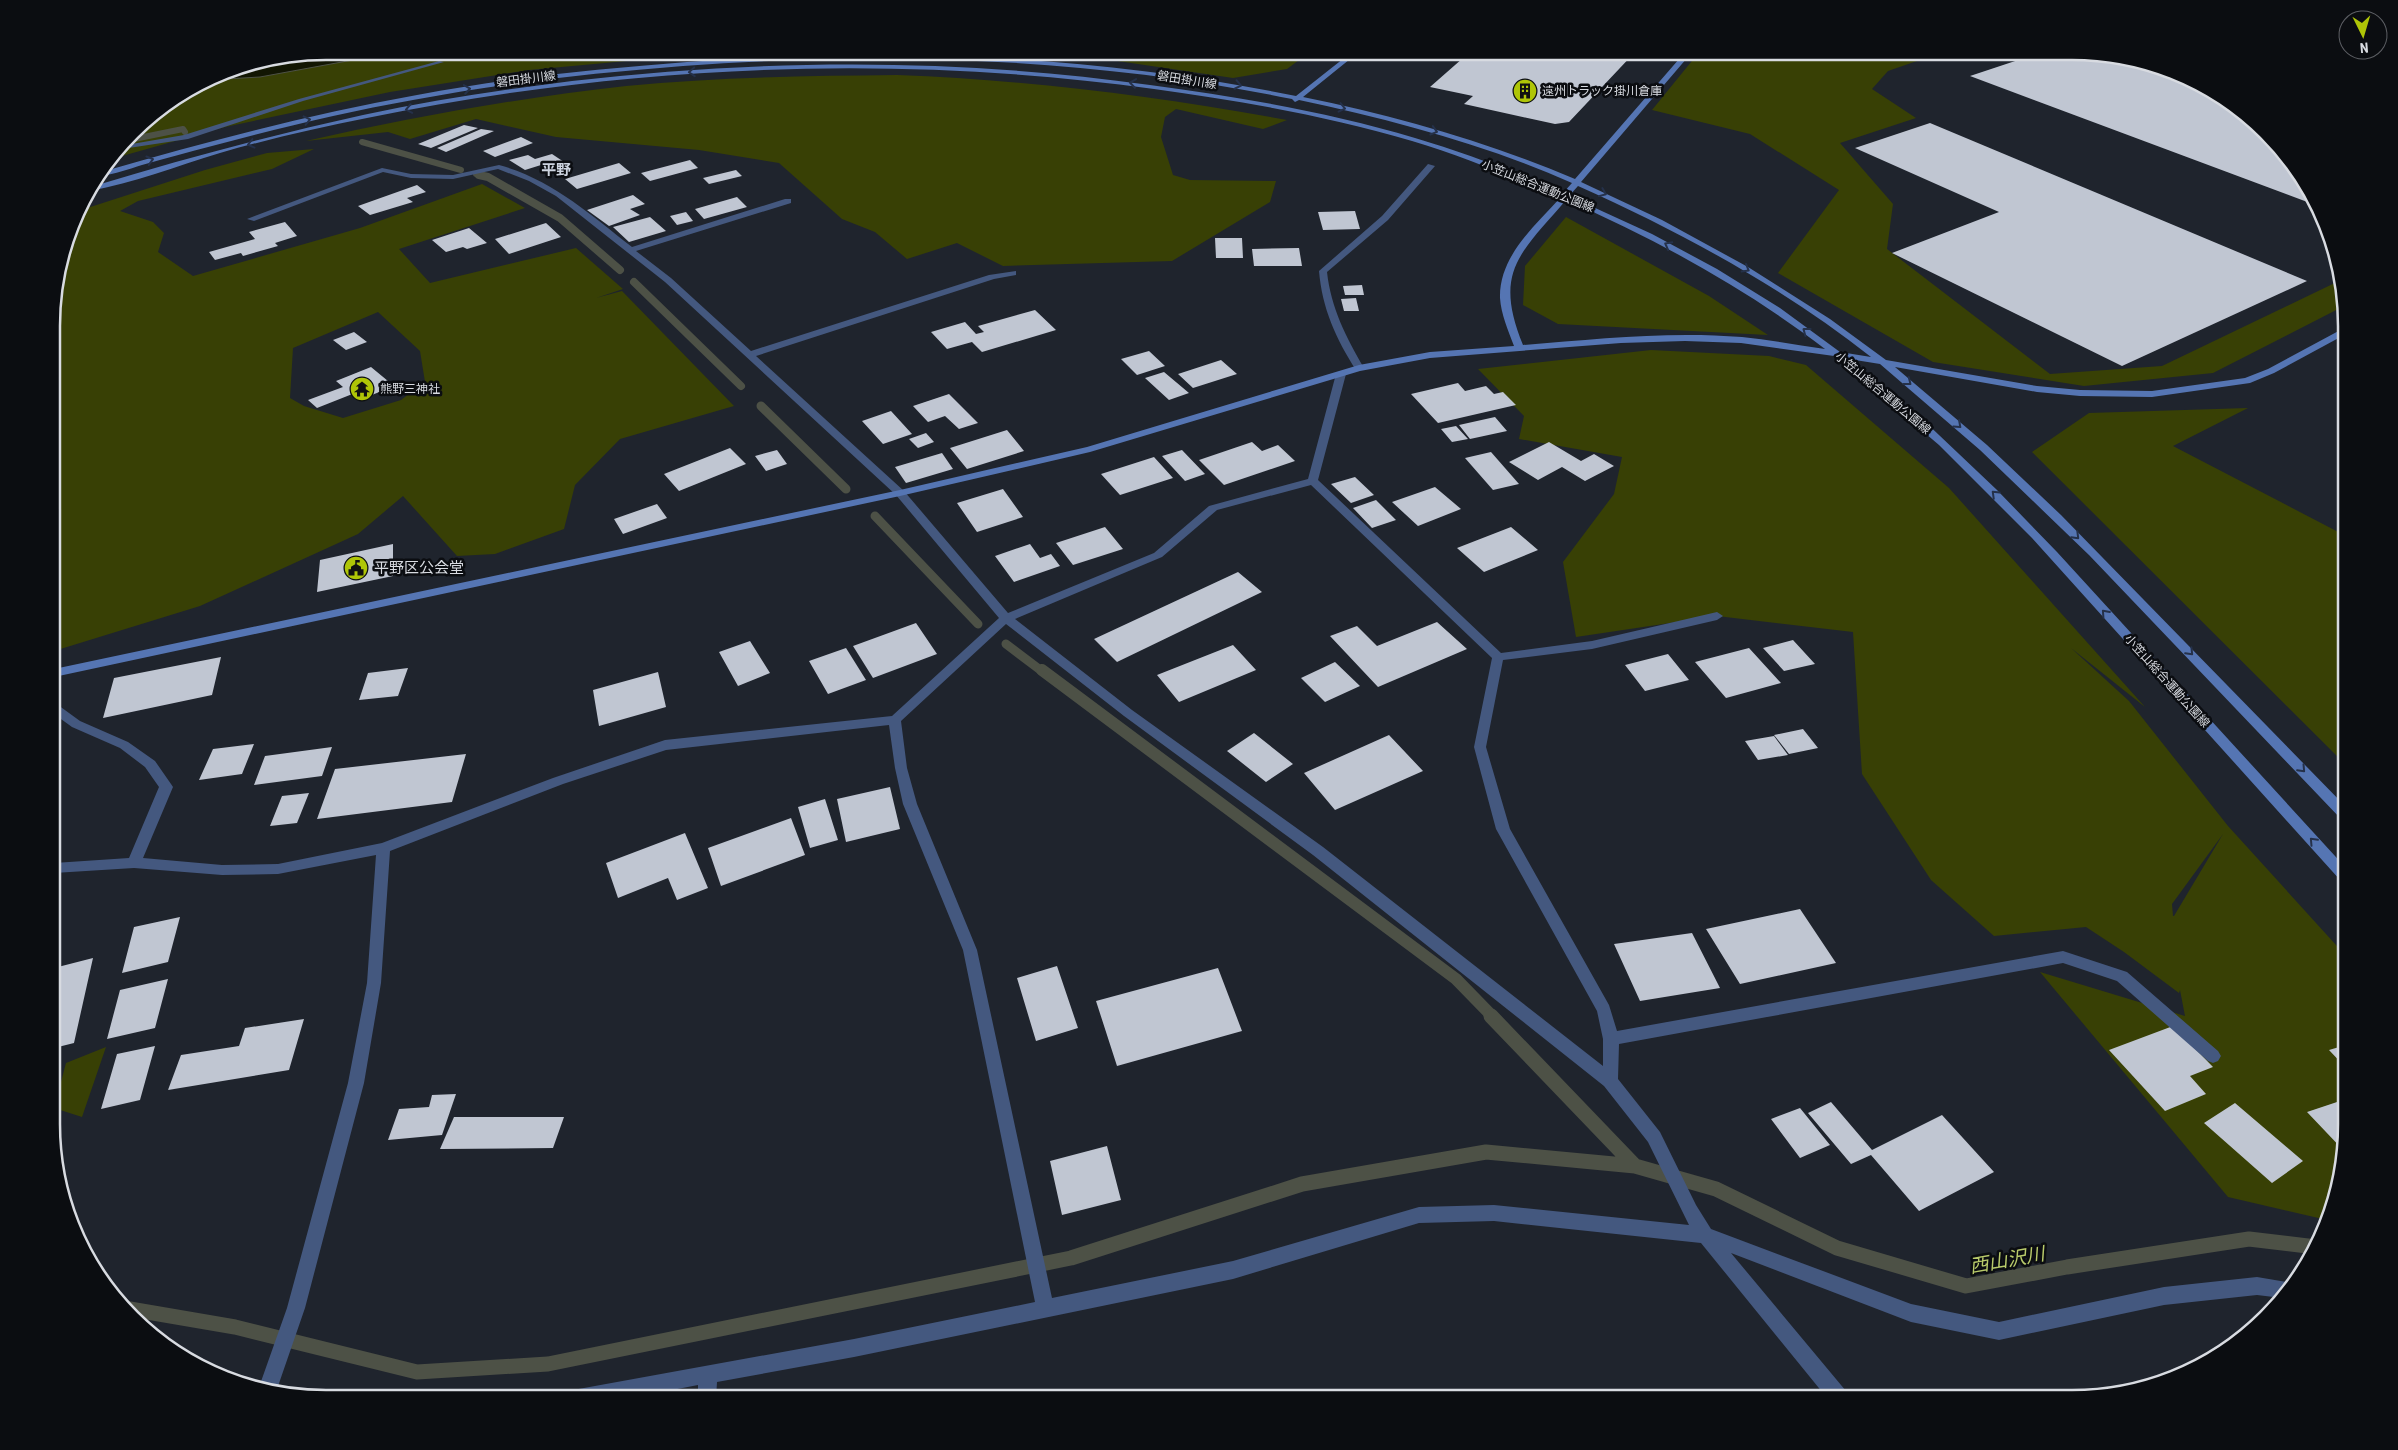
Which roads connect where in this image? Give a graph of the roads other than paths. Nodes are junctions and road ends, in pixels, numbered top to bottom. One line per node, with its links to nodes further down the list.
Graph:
1 (725, 60): 10 (main road, 磐田掛川線, one-way to 1)
2 (1043, 60): 6 (main road, 磐田掛川線, one-way to 6)
3 (1346, 60): 6 (main road)
4 (1682, 60): 17 (main road)
5 (441, 62): 8 (street)
6 (1298, 98): 7 (main road); 29 (main road, 小笠山総合運動公園線, one-way to 29)
7 (1285, 108): 11 (main road, 磐田掛川線, one-way to 11); 33 (main road, 小笠山総合運動公園線, one-way to 7)
8 (131, 146)
9 (1431, 166): 19 (street)
10 (109, 172)
11 (100, 187)
12 (788, 201): 14 (street)
13 (251, 219): 14 (street)
14 (631, 250): 18 (street)
15 (1013, 273): 18 (street)
16 (2338, 334): 17 (main road)
17 (1519, 346): 19 (main road)
18 (751, 354): 22 (street)
19 (1359, 368): 20 (main road)
20 (1341, 374): 21 (street); 22 (main road)
21 (1313, 481): 24 (street); 25 (street)
22 (900, 493): 24 (street); 26 (main road)
23 (1717, 616): 25 (street)
24 (1006, 618): 28 (street); 36 (street)
25 (1498, 657): 34 (street)
26 (60, 672)
27 (60, 712): 31 (street)
28 (895, 720): 30 (street); 39 (street)
29 (2338, 807)
30 (383, 848): 31 (street); 41 (street)
31 (134, 863): 32 (street)
32 (60, 868)
33 (2338, 868)
34 (1612, 1039): 35 (street); 36 (street)
35 (2213, 1056)
36 (1610, 1081): 37 (street)
37 (1705, 1235): 38 (street); 39 (street); 44 (street)
38 (2280, 1289)
39 (1043, 1300): 40 (street)
40 (708, 1374): 42 (street); 43 (street)
41 (270, 1384)
42 (622, 1390)
43 (707, 1390)
44 (1832, 1390)

